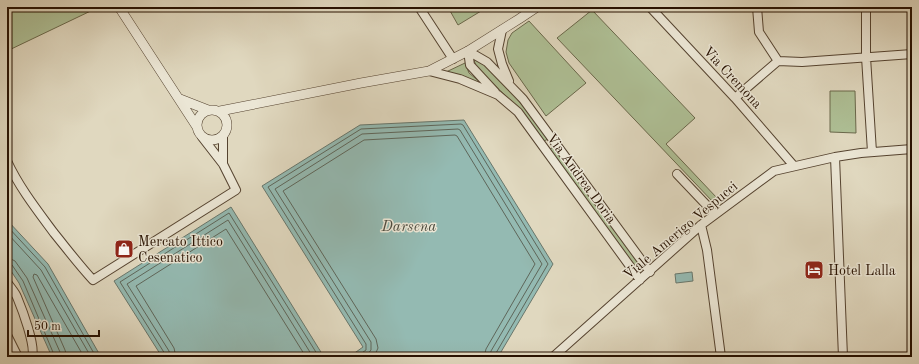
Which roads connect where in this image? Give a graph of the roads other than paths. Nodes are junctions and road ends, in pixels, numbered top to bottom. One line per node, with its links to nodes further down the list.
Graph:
1 (119, 7): 17 (street)
2 (419, 7): 11 (street)
3 (537, 7): 7 (street)
4 (650, 7): 16 (street, Via Cremona)
5 (757, 7): 12 (street)
6 (866, 7): 10 (street)
7 (502, 30): 8 (street); 14 (street, Via Andrea Doria)
8 (468, 51): 11 (street); 14 (street, Via Andrea Doria); 15 (street, Via Andrea Doria)
9 (912, 54): 10 (street)
10 (866, 57): 12 (street); 28 (street)
11 (453, 59): 13 (street)
12 (778, 61): 16 (street)
13 (429, 71): 15 (street, Via Andrea Doria); 18 (street)
14 (511, 86): 25 (street, Via Andrea Doria)
15 (498, 95): 26 (street, Via Andrea Doria)
16 (735, 98): 32 (street, Via Cremona)
17 (180, 99): 19 (street); 22 (street)
18 (242, 107): 20 (street); 21 (street)
19 (208, 110): 20 (street); 22 (street)
20 (220, 111): 21 (street)
21 (227, 121): 23 (street)
22 (197, 127): 24 (street)
23 (223, 136): 24 (street); 31 (street)
24 (202, 137): 31 (street)
25 (554, 141): 26 (street); 36 (street, Via Andrea Doria)
26 (544, 148): 37 (street, Via Andrea Doria)
27 (912, 149): 28 (street, Viale Amerigo Vespucci)
28 (872, 152): 29 (street, Viale Amerigo Vespucci)
29 (835, 157): 32 (street, Viale Amerigo Vespucci); 44 (street)
30 (7, 161): 31 (street)
31 (223, 164)
32 (794, 166): 34 (street, Viale Amerigo Vespucci)
33 (677, 174): 34 (street)
34 (715, 214): 35 (street, Viale Amerigo Vespucci)
35 (701, 225): 36 (street, Viale Amerigo Vespucci); 43 (street)
36 (650, 272): 37 (street, Viale Amerigo Vespucci)
37 (640, 280): 42 (street, Viale Amerigo Vespucci)
38 (7, 282): 41 (street)
39 (7, 335): 40 (street)
40 (18, 357)
41 (33, 357)
42 (553, 357)
43 (721, 357)
44 (843, 357)

